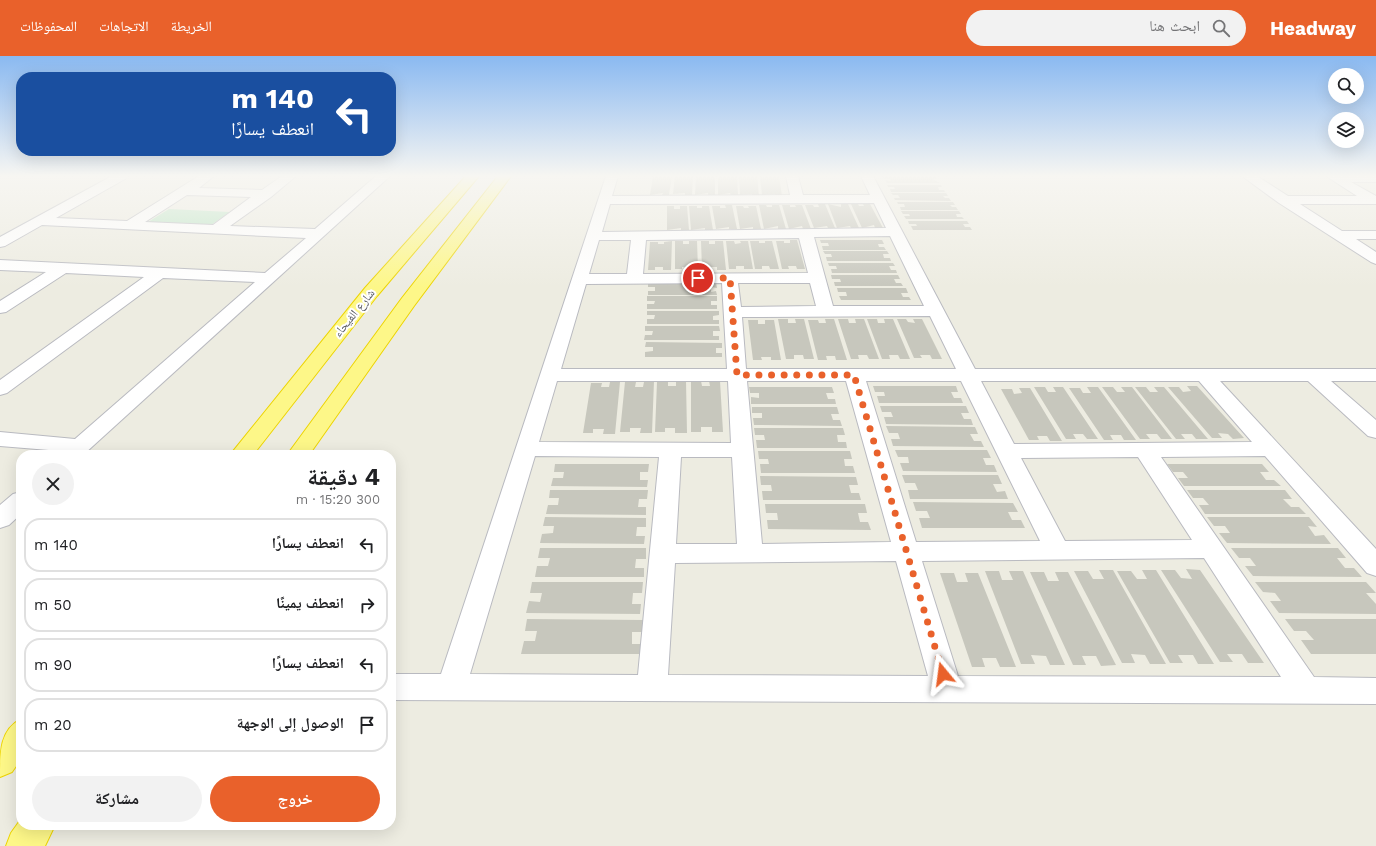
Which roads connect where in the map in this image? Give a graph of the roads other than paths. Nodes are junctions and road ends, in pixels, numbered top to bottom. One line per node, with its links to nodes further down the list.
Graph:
1 (55, 213): 11 (street)
2 (150, 213): 13 (street)
3 (240, 213): 14 (street)
4 (343, 213): 17 (street)
5 (441, 213): 51 (highway, شارع الفيحاء)
6 (477, 213): 52 (highway)
7 (600, 213): 21 (street)
8 (660, 213): 12 (street)
9 (886, 213): 15 (street)
10 (1304, 213): 19 (street)
11 (40, 221): 13 (street); 22 (street)
12 (660, 223): 16 (street); 18 (street)
13 (129, 226): 14 (street)
14 (216, 230): 17 (street)
15 (896, 232): 16 (street); 33 (street)
16 (805, 233): 29 (street)
17 (319, 234): 27 (street)
18 (639, 235): 21 (street); 31 (street)
19 (1338, 235): 20 (street); 23 (street)
20 (1376, 235)
21 (593, 236): 30 (street)
22 (0, 243)
23 (1376, 259)
24 (0, 265): 25 (street)
25 (63, 268): 26 (street); 32 (street)
26 (159, 273): 27 (street); 43 (street)
27 (269, 278): 50 (street)
28 (730, 278): 29 (street); 31 (street); 34 (street)
29 (818, 278): 35 (street)
30 (580, 279): 31 (street); 36 (street)
31 (635, 279)
32 (0, 308)
33 (935, 311): 35 (street); 39 (street)
34 (732, 312): 35 (street); 37 (street)
35 (826, 312)
36 (549, 375): 37 (street); 46 (street)
37 (737, 375): 38 (street); 53 (street)
38 (854, 375): 39 (street); 60 (street)
39 (968, 375): 40 (street); 54 (street)
40 (1204, 375): 41 (street); 49 (street)
41 (1313, 375): 42 (street); 44 (street)
42 (1376, 375)
43 (0, 389)
44 (1376, 431)
45 (0, 439): 50 (street)
46 (526, 449): 47 (street); 65 (street)
47 (671, 449): 53 (street); 62 (street)
48 (1144, 449): 49 (street); 54 (street); 58 (street)
49 (1271, 449): 57 (street)
50 (75, 450)
51 (246, 450)
52 (302, 450)
53 (742, 450): 61 (street)
54 (1007, 451): 59 (street)
55 (16, 505): 56 (street)
56 (0, 519)
57 (1366, 544): 63 (street)
58 (1211, 549): 59 (street); 68 (street)
59 (1057, 550): 60 (street)
60 (907, 552): 61 (street); 67 (street)
61 (750, 553): 62 (street)
62 (663, 554): 66 (street)
63 (1376, 566)
64 (396, 687): 65 (street)
65 (451, 688): 66 (street)
66 (652, 688): 67 (street)
67 (947, 689): 68 (street)
68 (1306, 690): 69 (street)
69 (1376, 690)
70 (16, 741): 71 (highway)
71 (0, 762)
72 (35, 830): 73 (highway)
73 (24, 846)

